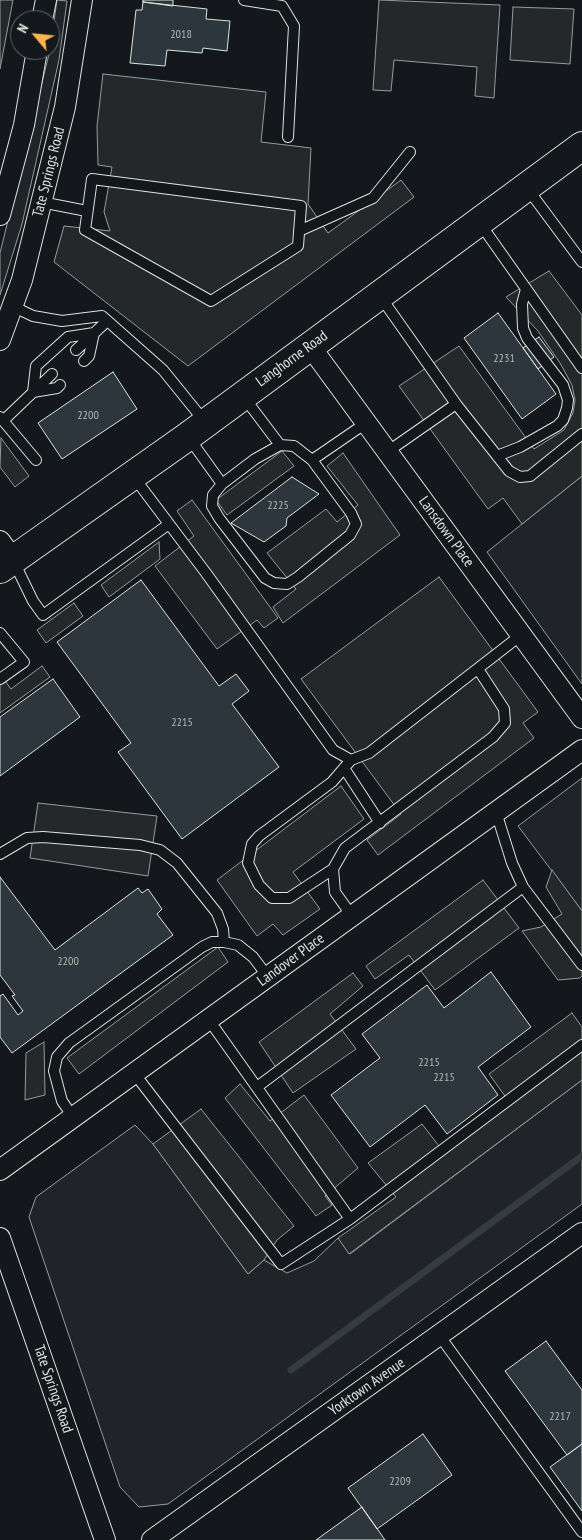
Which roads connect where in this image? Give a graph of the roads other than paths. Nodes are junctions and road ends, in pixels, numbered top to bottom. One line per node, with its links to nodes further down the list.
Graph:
1 (82, 0): 8 (street, Tate Springs Road)
2 (244, 0): 4 (lane)
3 (35, 60): 10 (street)
4 (288, 136)
5 (582, 146): 7 (main road, Langhorne Road)
6 (410, 152): 12 (lane)
7 (526, 187): 11 (main road, Langhorne Road); 13 (lane)
8 (41, 202): 9 (lane); 16 (street, Tate Springs Road)
9 (87, 211): 12 (lane); 12 (lane)
10 (0, 215)
11 (479, 222): 14 (lane); 15 (main road, Langhorne Road)
12 (299, 232)
13 (582, 262)
14 (526, 288): 23 (lane); 35 (lane)
15 (379, 295): 20 (main road, Langhorne Road); 28 (lane)
16 (12, 306): 17 (lane); 19 (street, Tate Springs Road)
17 (107, 321): 18 (lane); 31 (lane)
18 (94, 333): 21 (lane); 22 (lane); 26 (lane)
19 (0, 340)
20 (310, 346): 27 (main road, Langhorne Road); 30 (street, Lansdown Place)
21 (76, 350)
22 (84, 361)
23 (582, 368)
24 (52, 374): 26 (lane)
25 (60, 385): 26 (lane)
26 (33, 392): 29 (lane)
27 (242, 395): 31 (main road, Langhorne Road); 33 (lane)
28 (456, 404): 34 (lane); 35 (lane)
29 (2, 419): 36 (lane)
30 (366, 423): 34 (street, Lansdown Place); 37 (lane)
31 (196, 429): 38 (main road, Langhorne Road); 39 (lane)
32 (582, 434): 35 (lane)
33 (280, 445): 37 (lane); 39 (lane)
34 (387, 452): 43 (street, Lansdown Place)
35 (497, 456)
36 (36, 460)
37 (312, 460): 39 (lane)
38 (132, 476): 40 (lane); 41 (main road, Langhorne Road)
39 (222, 484)
40 (169, 524): 41 (lane); 48 (lane)
41 (4, 556)
42 (0, 633): 45 (lane)
43 (522, 635): 44 (lane); 46 (street, Lansdown Place)
44 (478, 669): 48 (lane); 51 (lane)
45 (0, 679)
46 (582, 718)
47 (582, 750): 50 (street, Landover Place)
48 (351, 760): 49 (lane)
49 (344, 768): 51 (lane); 53 (lane)
50 (496, 812): 54 (lane); 55 (street, Landover Place)
51 (380, 823): 53 (lane)
52 (0, 854): 56 (lane)
53 (332, 869): 55 (lane)
54 (523, 887): 57 (lane); 62 (lane)
55 (352, 916): 58 (street, Landover Place)
56 (224, 942): 58 (lane); 63 (lane)
57 (582, 965)
58 (268, 977): 59 (street, Landover Place)
59 (209, 1020): 61 (street, Landover Place); 62 (lane)
60 (582, 1046): 65 (lane)
61 (134, 1073): 63 (street, Landover Place); 65 (lane)
62 (257, 1087): 65 (lane)
63 (73, 1117): 64 (street, Landover Place)
64 (0, 1170)
65 (350, 1219)
66 (582, 1234): 68 (street, Yorktown Avenue)
67 (0, 1238): 70 (street, Tate Springs Road)
68 (439, 1335): 69 (lane); 71 (street, Yorktown Avenue)
69 (582, 1532)
70 (105, 1540)
71 (152, 1540)

